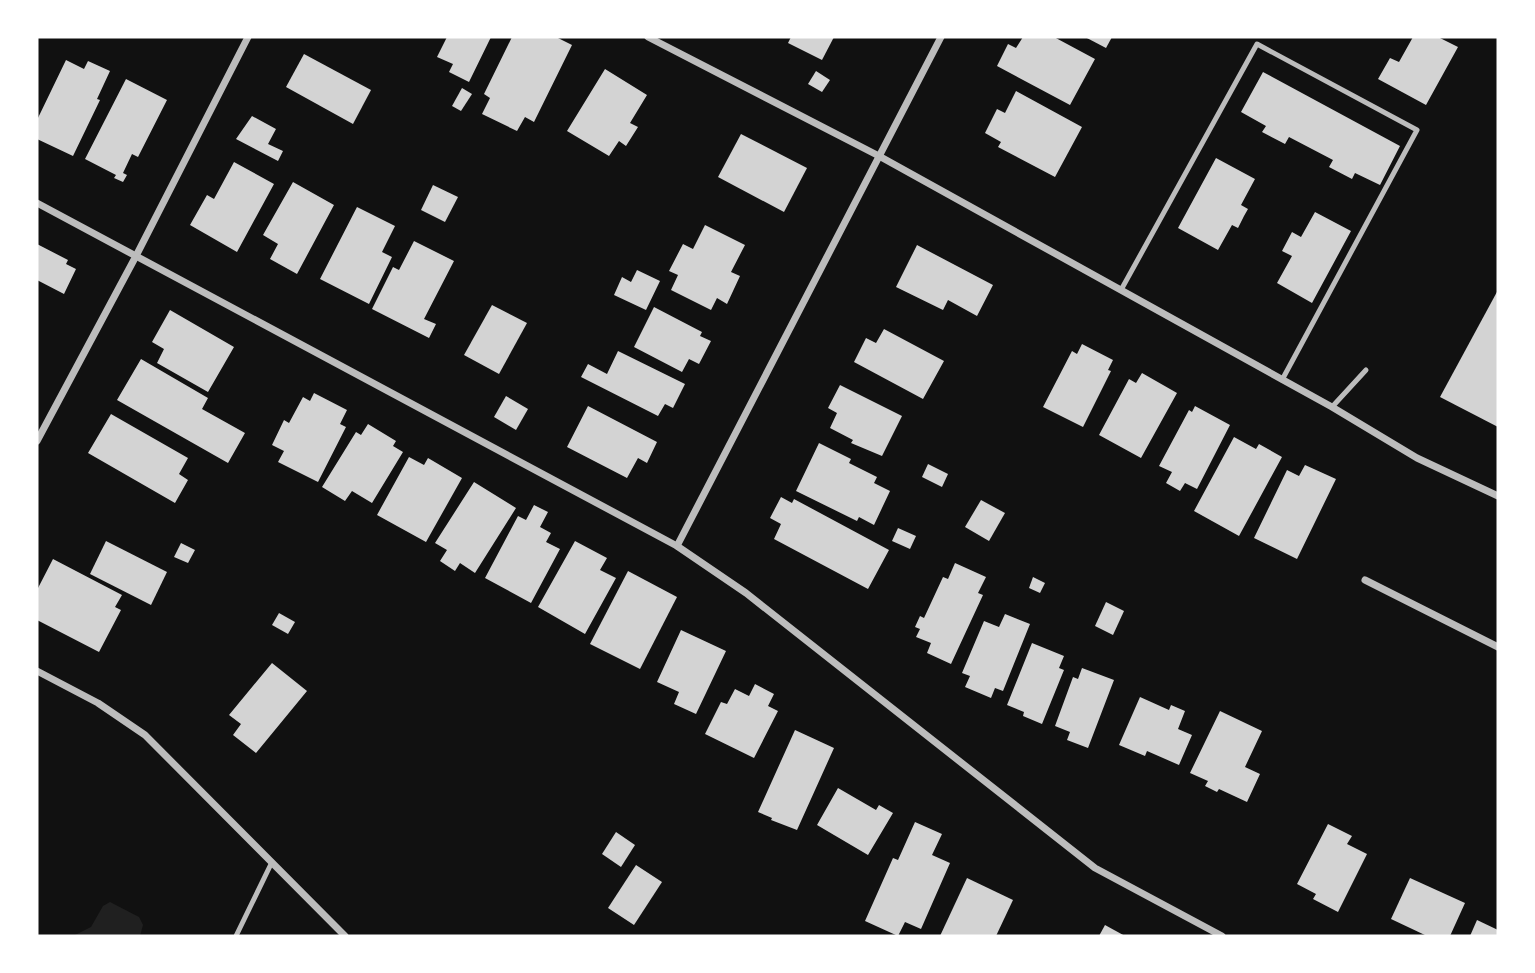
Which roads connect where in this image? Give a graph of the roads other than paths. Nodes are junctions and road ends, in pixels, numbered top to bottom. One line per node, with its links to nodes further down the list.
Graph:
1 (248, 37): 6 (street)
2 (648, 37): 4 (street)
3 (941, 37): 4 (street)
4 (879, 156): 7 (street); 13 (street)
5 (37, 203): 6 (street)
6 (136, 256): 11 (street); 13 (street)
7 (1121, 290): 9 (street); 9 (lane)
8 (1366, 370): 10 (lane)
9 (1282, 380): 10 (street)
10 (1332, 407): 12 (street)
11 (37, 441)
12 (1498, 496)
13 (677, 546): 20 (street)
14 (1365, 580): 15 (street)
15 (1498, 647)
16 (37, 671): 17 (street)
17 (272, 862): 18 (lane); 19 (street)
18 (236, 936)
19 (345, 936)
20 (1222, 936)

